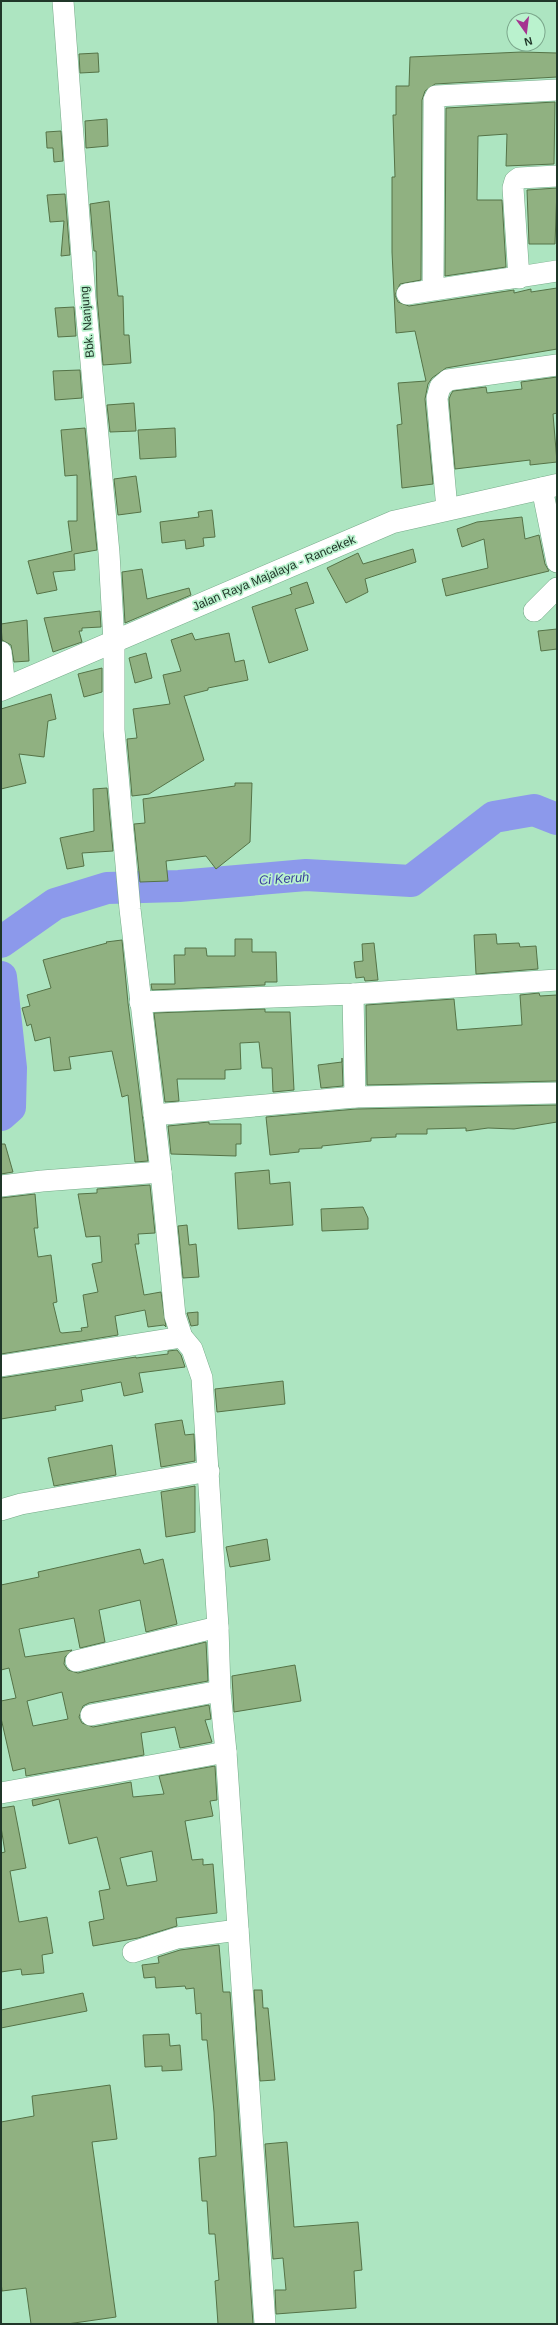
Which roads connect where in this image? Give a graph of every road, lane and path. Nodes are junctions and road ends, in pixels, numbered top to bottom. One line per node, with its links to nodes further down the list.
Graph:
1 (63, 1): 14 (street, Bbk. Nanjung)
2 (557, 90): 6 (street)
3 (557, 176): 5 (street)
4 (557, 270): 5 (street)
5 (519, 278): 6 (street)
6 (433, 289): 7 (street)
7 (407, 294)
8 (557, 365): 10 (street)
9 (549, 487): 10 (main road, Jalan Raya Majalaya - Rancekek); 11 (street)
10 (447, 509): 14 (main road, Jalan Raya Majalaya - Rancekek)
11 (557, 562)
12 (557, 588): 13 (street)
13 (534, 611)
14 (114, 642): 16 (main road, Jalan Raya Majalaya - Rancekek); 19 (street, Bbk. Nanjung)
15 (1, 652): 16 (street)
16 (3, 689)
17 (557, 980): 18 (street)
18 (353, 994): 19 (street); 21 (street)
19 (140, 1002): 22 (street, Bbk. Nanjung)
20 (557, 1093): 21 (street)
21 (356, 1097): 22 (street)
22 (154, 1115): 23 (street, Bbk. Nanjung)
23 (161, 1172): 24 (street); 25 (street, Bbk. Nanjung)
24 (1, 1186)
25 (182, 1337): 26 (street); 27 (street, Bbk. Nanjung)
26 (1, 1366)
27 (209, 1471): 28 (street); 29 (street, Bbk. Nanjung)
28 (1, 1510)
29 (218, 1627): 30 (street); 31 (street, Bbk. Nanjung)
30 (76, 1661)
31 (220, 1691): 32 (street); 33 (street, Bbk. Nanjung)
32 (91, 1716)
33 (226, 1752): 34 (street); 35 (street, Bbk. Nanjung)
34 (1, 1792)
35 (238, 1930): 36 (street); 37 (street, Bbk. Nanjung)
36 (134, 1952)
37 (265, 2324)

